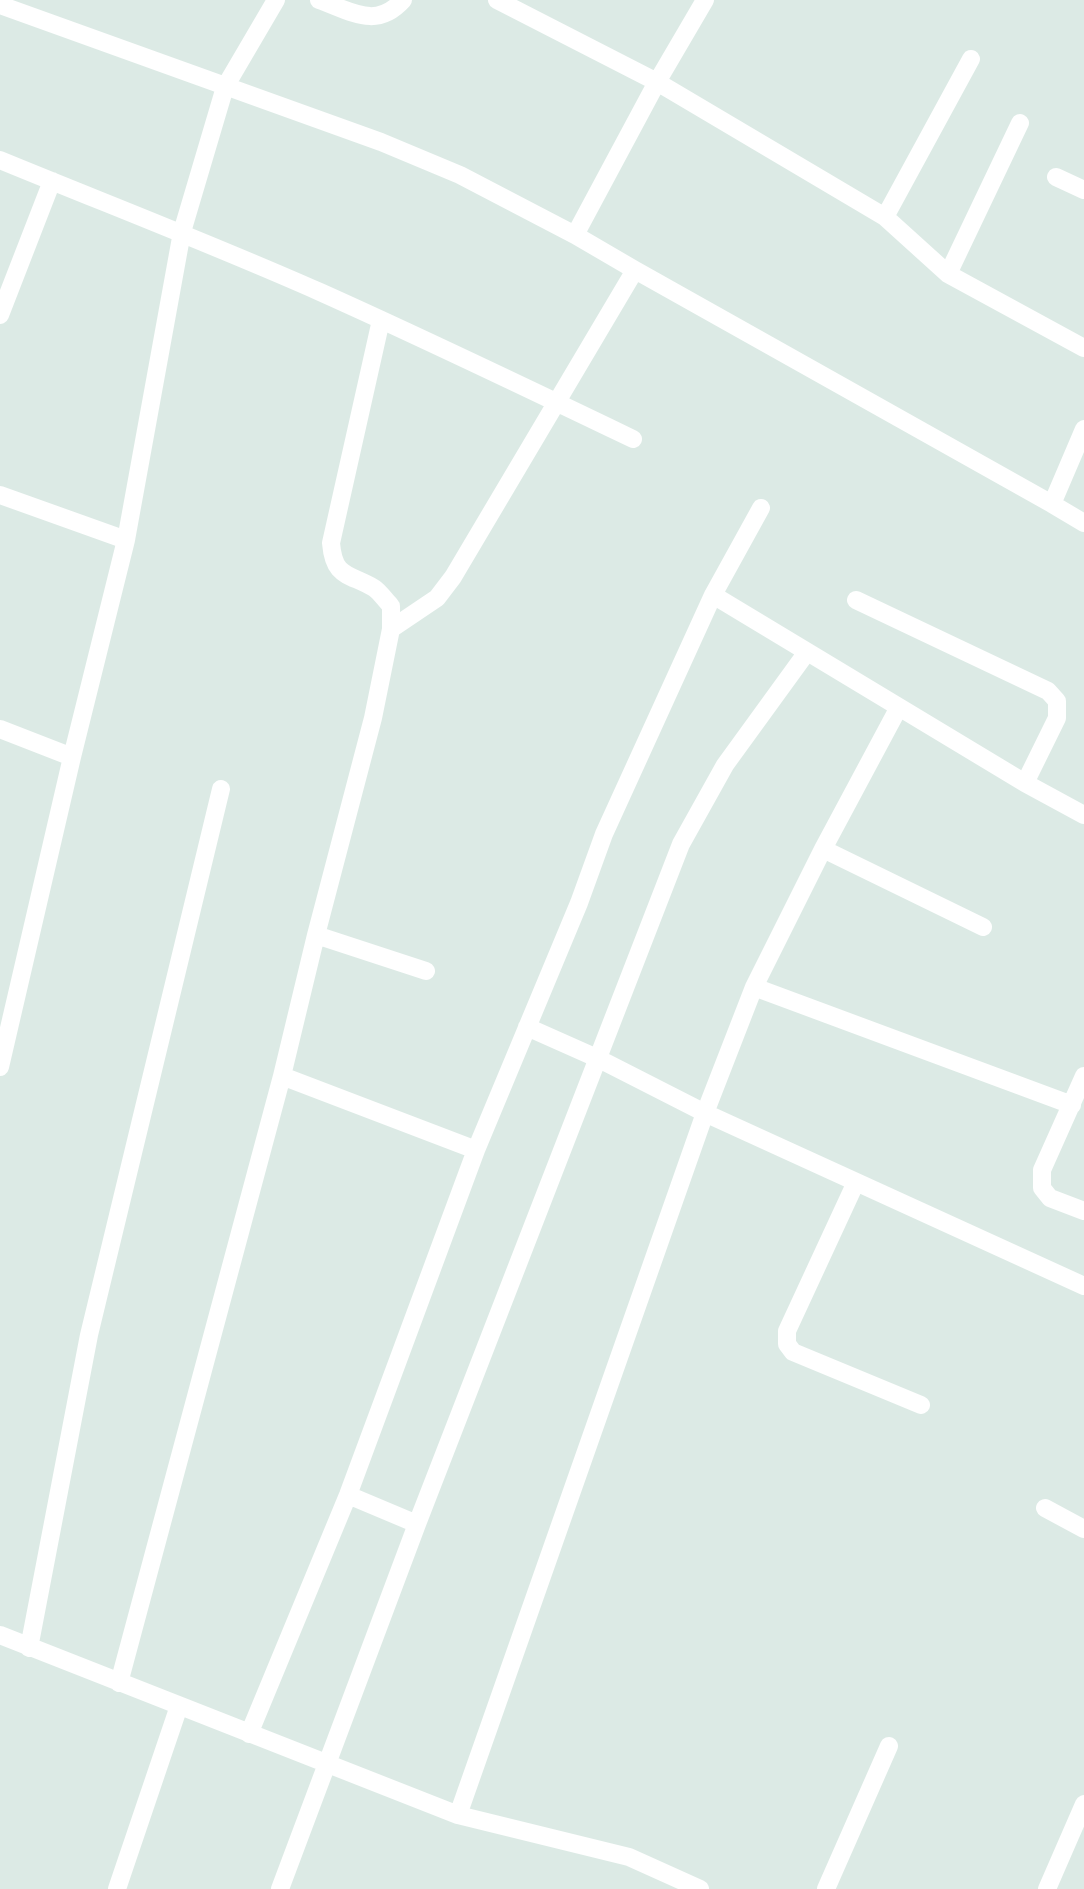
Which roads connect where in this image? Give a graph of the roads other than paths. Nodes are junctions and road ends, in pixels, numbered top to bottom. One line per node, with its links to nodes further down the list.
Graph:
1 (276, 0): 9 (street)
2 (319, 0): 3 (street)
3 (402, 0)
4 (497, 0): 8 (street)
5 (705, 0): 8 (street)
6 (0, 5): 9 (street)
7 (971, 60): 15 (street)
8 (657, 82): 15 (street); 17 (street)
9 (225, 87): 16 (street); 17 (street)
10 (1020, 123): 19 (street)
11 (0, 160): 13 (street)
12 (1056, 177): 14 (street)
13 (52, 181): 16 (street); 20 (street)
14 (1084, 190)
15 (885, 217): 19 (street)
16 (182, 232): 21 (street); 30 (street)
17 (575, 235): 18 (street)
18 (635, 270): 23 (street); 27 (street)
19 (948, 274): 22 (street)
20 (0, 315)
21 (381, 320): 23 (street); 33 (street)
22 (1084, 348)
23 (556, 402): 25 (street); 33 (street)
24 (1084, 429): 27 (street)
25 (633, 439)
26 (0, 495): 30 (street)
27 (1052, 504): 29 (street)
28 (760, 508): 31 (street)
29 (1084, 523)
30 (126, 540): 37 (street)
31 (713, 595): 34 (street); 46 (street)
32 (856, 600): 38 (street)
33 (392, 629): 43 (street)
34 (807, 652): 35 (street); 47 (street)
35 (898, 707): 38 (street); 41 (street)
36 (0, 729): 37 (street)
37 (72, 757): 48 (street)
38 (1025, 783): 40 (street)
39 (221, 789): 63 (street)
40 (1084, 815)
41 (823, 849): 42 (street); 45 (street)
42 (983, 927)
43 (316, 934): 44 (street); 49 (street)
44 (426, 971)
45 (754, 987): 51 (street); 52 (street)
46 (527, 1027): 47 (street); 53 (street)
47 (599, 1059): 52 (street); 60 (street)
48 (0, 1067)
49 (282, 1076): 53 (street); 64 (street)
50 (1084, 1076): 51 (street)
51 (1072, 1105): 55 (street)
52 (705, 1113): 54 (street); 70 (street)
53 (476, 1150): 58 (street)
54 (856, 1182): 56 (street); 57 (street)
55 (1084, 1211)
56 (1084, 1286)
57 (921, 1405)
58 (348, 1495): 60 (street); 66 (street)
59 (1046, 1508): 61 (street)
60 (417, 1524): 68 (street)
61 (1084, 1529)
62 (0, 1635): 63 (street)
63 (29, 1648): 64 (street)
64 (119, 1683): 65 (street)
65 (179, 1706): 66 (street); 72 (street)
66 (249, 1734): 68 (street)
67 (889, 1746): 75 (street)
68 (326, 1764): 70 (street); 73 (street)
69 (1084, 1804): 71 (street)
70 (458, 1815): 74 (street)
71 (1054, 1887)
72 (117, 1889)
73 (280, 1889)
74 (700, 1889)
75 (826, 1889)

